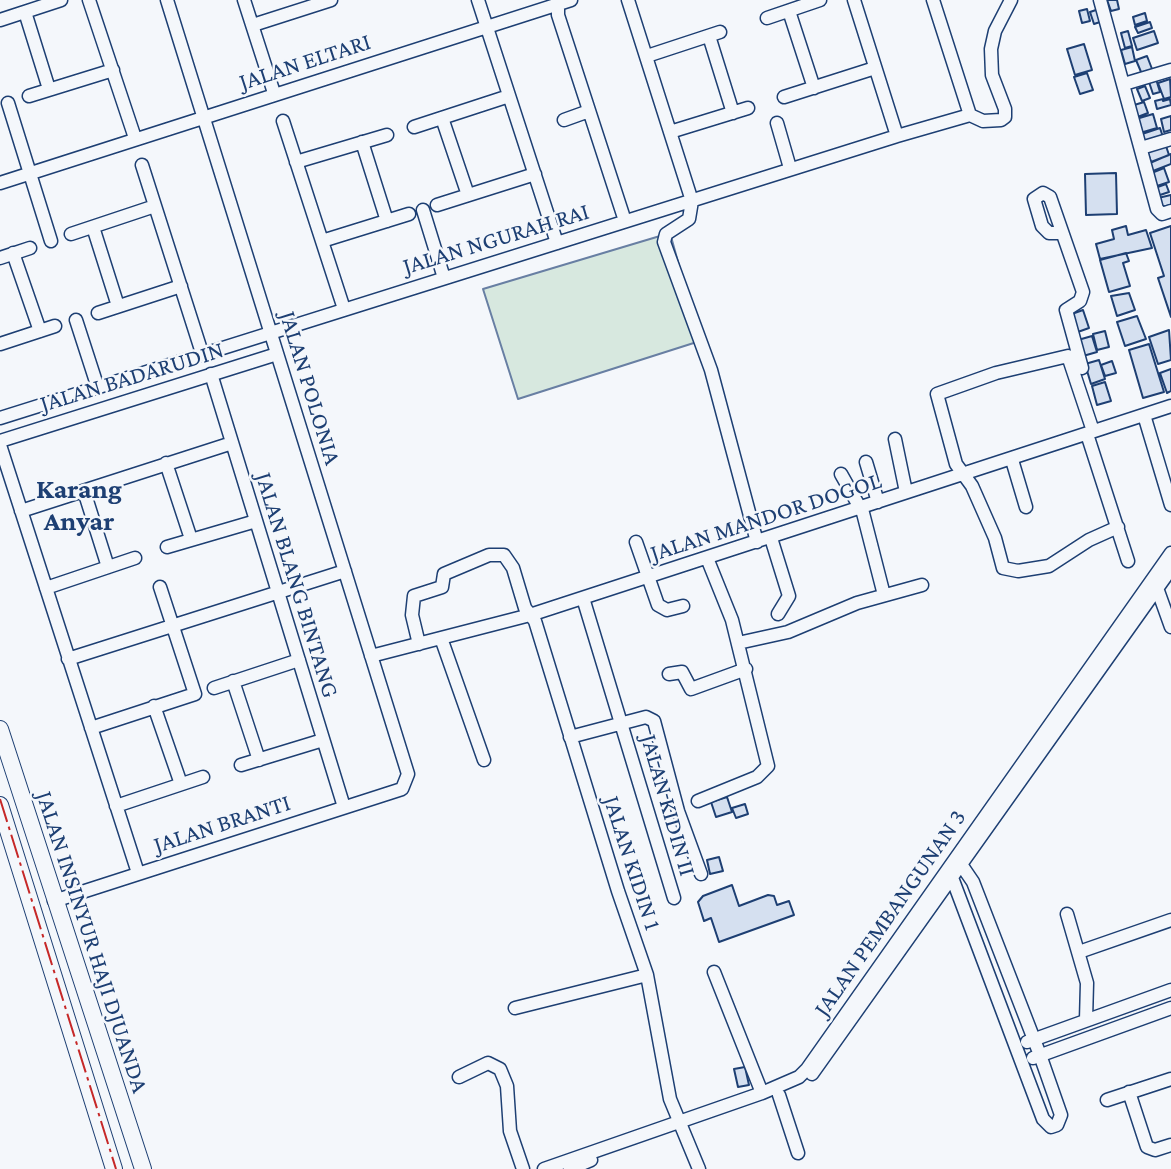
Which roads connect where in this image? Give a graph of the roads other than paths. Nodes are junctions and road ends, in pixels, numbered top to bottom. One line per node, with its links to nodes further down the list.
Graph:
1 (61, 0): 17 (street)
2 (89, 0): 25 (street)
3 (167, 0): 38 (street, JALAN POLONIA)
4 (244, 0): 20 (street)
5 (331, 0): 14 (street)
6 (478, 0): 21 (street)
7 (571, 0): 15 (street, JALAN ELTARI)
8 (628, 0): 22 (street)
9 (820, 0): 16 (street)
10 (854, 0): 23 (street)
11 (933, 0): 37 (street)
12 (1011, 0): 37 (street, JALAN NGURAH RAI)
13 (1100, 0): 26 (street)
14 (314, 3): 20 (street)
15 (558, 6): 21 (street, JALAN ELTARI); 35 (street)
16 (789, 10): 18 (street); 27 (street)
17 (25, 12): 19 (street); 28 (street)
18 (767, 18)
19 (0, 20)
20 (253, 25): 29 (street)
21 (487, 26): 29 (street, JALAN ELTARI); 31 (street)
22 (647, 56): 36 (street); 44 (street)
23 (875, 68): 27 (street); 46 (street)
24 (1171, 69): 26 (street)
25 (113, 70): 28 (street); 47 (street)
26 (1124, 84): 50 (street)
27 (814, 88): 32 (street)
28 (50, 89): 30 (street)
29 (274, 93): 38 (street, JALAN ELTARI)
30 (29, 96)
31 (509, 96): 39 (street); 55 (street)
32 (785, 97)
33 (8, 103): 54 (street)
34 (748, 108): 36 (street)
35 (589, 111): 41 (street); 65 (street)
36 (733, 113): 44 (street)
37 (970, 115): 46 (street, JALAN NGURAH RAI)
38 (203, 116): 47 (street, JALAN ELTARI); 83 (street, JALAN POLONIA)
39 (442, 118): 43 (street); 57 (street)
40 (284, 121): 51 (street)
41 (564, 121)
42 (776, 123): 53 (street)
43 (414, 127)
44 (670, 132): 58 (street)
45 (387, 135): 49 (street)
46 (897, 136): 53 (street, JALAN NGURAH RAI)
47 (135, 138): 54 (street, JALAN ELTARI)
48 (1171, 139): 50 (street)
49 (362, 142): 51 (street); 64 (street)
50 (1142, 148): 62 (street)
51 (296, 162): 70 (street)
52 (142, 164): 60 (street)
53 (790, 168): 58 (street, JALAN NGURAH RAI)
54 (30, 173): 56 (street, JALAN ELTARI); 69 (street)
55 (535, 174): 57 (street); 71 (street)
56 (0, 183)
57 (468, 195): 59 (street)
58 (690, 196): 65 (street, JALAN NGURAH RAI); 113 (street)
59 (437, 205)
60 (155, 206): 66 (street); 76 (street)
61 (423, 210): 75 (street)
62 (1171, 211)
63 (409, 214): 64 (street)
64 (387, 221): 70 (street)
65 (625, 221): 71 (street, JALAN NGURAH RAI)
66 (93, 227): 68 (street); 77 (street)
67 (1060, 233): 92 (street)
68 (71, 234)
69 (51, 241)
70 (322, 241): 78 (street)
71 (557, 243): 75 (street, JALAN NGURAH RAI)
72 (30, 248): 73 (street)
73 (13, 253): 74 (street); 82 (street)
74 (0, 258)
75 (444, 278): 78 (street, JALAN NGURAH RAI)
76 (181, 286): 77 (street); 85 (street)
77 (118, 306): 79 (street)
78 (344, 309): 83 (street, JALAN NGURAH RAI)
79 (97, 313)
80 (76, 320): 88 (street)
81 (55, 327): 82 (street)
82 (40, 331): 84 (street)
83 (270, 332): 85 (street, JALAN NGURAH RAI); 86 (street, JALAN POLONIA)
84 (0, 344)
85 (202, 353): 88 (street, JALAN NGURAH RAI)
86 (277, 354): 87 (street, JALAN BADARUDIN); 121 (street, JALAN POLONIA)
87 (211, 374): 94 (street, JALAN BADARUDIN); 95 (street, JALAN BLANG BINTANG)
88 (98, 387): 91 (street, JALAN NGURAH RAI)
89 (1171, 406): 90 (street, JALAN MANDOR DOGOL)
90 (1144, 415): 92 (street, JALAN MANDOR DOGOL); 104 (street)
91 (0, 418)
92 (1093, 431): 96 (street, JALAN MANDOR DOGOL); 100 (street); 109 (street)
93 (895, 439): 102 (street)
94 (0, 443): 107 (street)
95 (232, 443): 98 (street); 108 (street, JALAN BLANG BINTANG)
96 (1012, 460): 100 (street, JALAN MANDOR DOGOL); 105 (street)
97 (866, 462): 103 (street)
98 (166, 463): 101 (street); 111 (street)
99 (841, 474): 106 (street)
100 (963, 475): 102 (street, JALAN MANDOR DOGOL); 109 (street)
101 (84, 491): 107 (street); 119 (street)
102 (906, 492): 103 (street, JALAN MANDOR DOGOL)
103 (878, 502): 106 (street, JALAN MANDOR DOGOL)
104 (1171, 505)
105 (1026, 507)
106 (859, 508): 110 (street, JALAN MANDOR DOGOL); 128 (street)
107 (21, 511): 125 (street)
108 (256, 520): 111 (street); 127 (street, JALAN BLANG BINTANG)
109 (1118, 527): 118 (street)
110 (771, 538): 113 (street, JALAN MANDOR DOGOL); 131 (street)
111 (191, 540): 114 (street)
112 (636, 542): 122 (street)
113 (757, 542): 117 (street, JALAN MANDOR DOGOL)
114 (167, 547)
115 (1171, 553): 133 (street, JALAN PEMBANGUNAN 3)
116 (135, 558): 119 (street)
117 (707, 558): 122 (street, JALAN MANDOR DOGOL); 137 (street)
118 (1128, 561)
119 (108, 567): 125 (street)
120 (1171, 569): 126 (street, JALAN PEMBANGUNAN 3)
121 (345, 571): 127 (street); 139 (street, JALAN POLONIA)
122 (648, 578): 129 (street, JALAN MANDOR DOGOL); 130 (street)
123 (922, 585): 128 (street)
124 (160, 587): 134 (street)
125 (46, 588): 140 (street)
126 (1157, 588): 133 (street, JALAN PEMBANGUNAN 3); 135 (street)
127 (278, 592): 134 (street); 141 (street, JALAN BLANG BINTANG)
128 (884, 595): 137 (street)
129 (583, 598): 132 (street, JALAN MANDOR DOGOL); 147 (street, JALAN KIDIN II)
130 (683, 606)
131 (778, 614)
132 (530, 615): 136 (street, JALAN MANDOR DOGOL); 138 (street, JALAN KIDIN 1); 150 (street, JALAN KIDIN 1)
133 (1131, 616): 163 (street, JALAN PEMBANGUNAN 3)
134 (173, 625): 140 (street); 146 (street)
135 (1171, 627)
136 (441, 638): 138 (street, JALAN MANDOR DOGOL); 154 (street)
137 (738, 643): 142 (street)
138 (419, 644): 139 (street, JALAN MANDOR DOGOL)
139 (372, 656): 158 (street, JALAN POLONIA)
140 (68, 659): 148 (street)
141 (299, 660): 144 (street); 151 (street, JALAN BLANG BINTANG)
142 (746, 669): 143 (street); 159 (street)
143 (669, 674)
144 (233, 681): 145 (street); 153 (street)
145 (214, 688)
146 (154, 706): 148 (street); 157 (street)
147 (622, 724): 150 (street); 165 (street); 168 (street, JALAN KIDIN II)
148 (91, 728): 161 (street)
149 (0, 729): 152 (main road, JALAN INSINYUR HAJI DJUANDA)
150 (570, 737): 174 (street, JALAN KIDIN 1)
151 (323, 740): 153 (street); 162 (street, JALAN BLANG BINTANG)
152 (4, 756): 169 (main road, JALAN INSINYUR HAJI DJUANDA)
153 (259, 760): 155 (street)
154 (484, 760)
155 (241, 765)
156 (203, 777): 157 (street)
157 (181, 784): 161 (street)
158 (402, 789): 162 (street, JALAN BRANTI)
159 (698, 801)
160 (0, 805): 193 (main road, JALAN INSINYUR HAJI DJUANDA)
161 (116, 806): 164 (street)
162 (344, 807): 164 (street, JALAN BRANTI)
163 (959, 861): 166 (street, JALAN PEMBANGUNAN 3); 167 (street)
164 (138, 873): 169 (street, JALAN BRANTI)
165 (701, 874)
166 (953, 879): 167 (street); 180 (street); 185 (street, JALAN PEMBANGUNAN 3); 187 (street, JALAN PEMBANGUNAN 3)
167 (973, 882): 179 (street)
168 (674, 898)
169 (54, 901): 191 (main road, JALAN INSINYUR HAJI DJUANDA)
170 (1068, 914): 172 (street)
171 (1171, 920): 172 (street)
172 (1079, 952): 178 (street)
173 (714, 972): 185 (street)
174 (647, 975): 177 (street); 189 (street, JALAN KIDIN 1)
175 (1171, 990): 178 (street)
176 (1171, 1007): 181 (street)
177 (515, 1008)
178 (1086, 1020): 179 (street)
179 (1034, 1040): 180 (street); 181 (street)
180 (1017, 1046): 182 (street)
181 (1040, 1055): 182 (street); 182 (street)
182 (1022, 1062)
183 (459, 1077): 195 (street)
184 (1171, 1079): 186 (street)
185 (762, 1093): 189 (street, JALAN PEMBANGUNAN 3)
186 (1129, 1093): 188 (street); 190 (street)
187 (779, 1094): 189 (street, JALAN PEMBANGUNAN 3); 192 (street)
188 (1107, 1100)
189 (682, 1123): 196 (street, JALAN PEMBANGUNAN 3); 197 (street, JALAN PEMBANGUNAN 3); 198 (street, JALAN KIDIN 1)
190 (1171, 1145)
191 (136, 1149): 193 (main road); 194 (main road, JALAN INSINYUR HAJI DJUANDA)
192 (798, 1153)
193 (112, 1163)
194 (142, 1169)
195 (523, 1169)
196 (544, 1169)
197 (570, 1169)
198 (699, 1169)

